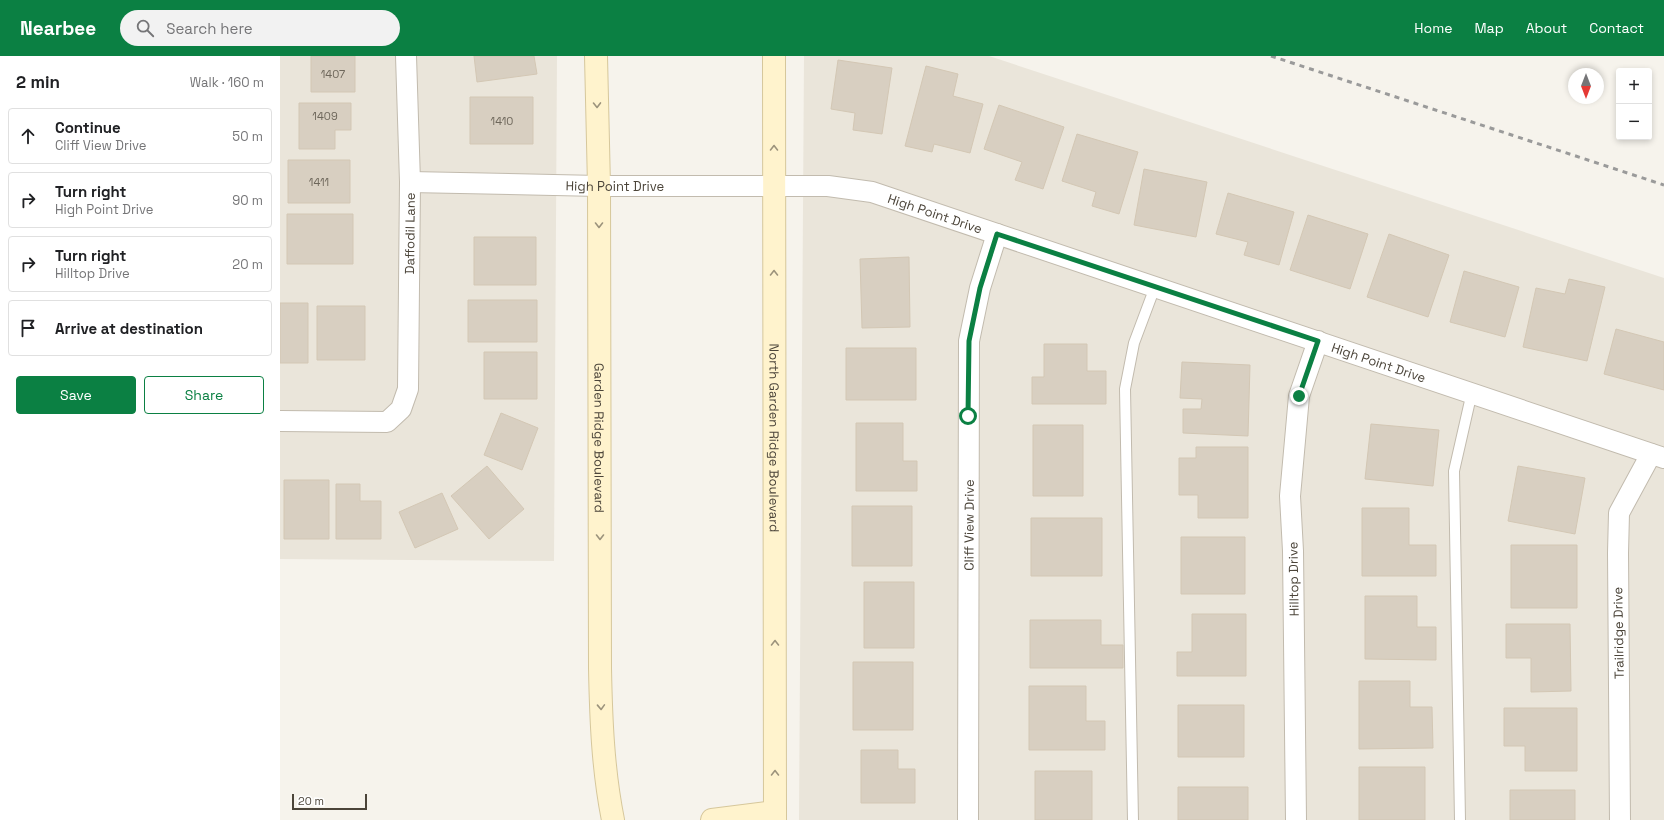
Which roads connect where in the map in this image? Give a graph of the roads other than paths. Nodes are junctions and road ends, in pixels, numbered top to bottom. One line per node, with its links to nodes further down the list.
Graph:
1 (406, 56): 4 (street, Daffodil Lane)
2 (596, 56): 5 (main road, Garden Ridge Boulevard, one-way to 5)
3 (774, 56): 6 (main road, North Garden Ridge Boulevard, one-way to 3)
4 (410, 182): 5 (street, High Point Drive); 11 (street, Daffodil Lane)
5 (599, 186): 6 (street, High Point Drive); 14 (main road, Garden Ridge Boulevard, one-way to 14)
6 (774, 187): 7 (street, High Point Drive); 13 (main road, North Garden Ridge Boulevard, one-way to 6)
7 (997, 234): 8 (street, High Point Drive); 16 (street, Cliff View Drive)
8 (1155, 286): 9 (street, High Point Drive); 17 (lane)
9 (1318, 341): 10 (street, High Point Drive); 18 (street, Hilltop Drive)
10 (1472, 392): 12 (street, High Point Drive); 19 (lane)
11 (280, 421)
12 (1657, 456): 20 (street, Trailridge Drive)
13 (775, 816): 15 (main road)
14 (613, 820)
15 (712, 820)
16 (968, 820)
17 (1133, 820)
18 (1296, 820)
19 (1460, 820)
20 (1620, 820)

